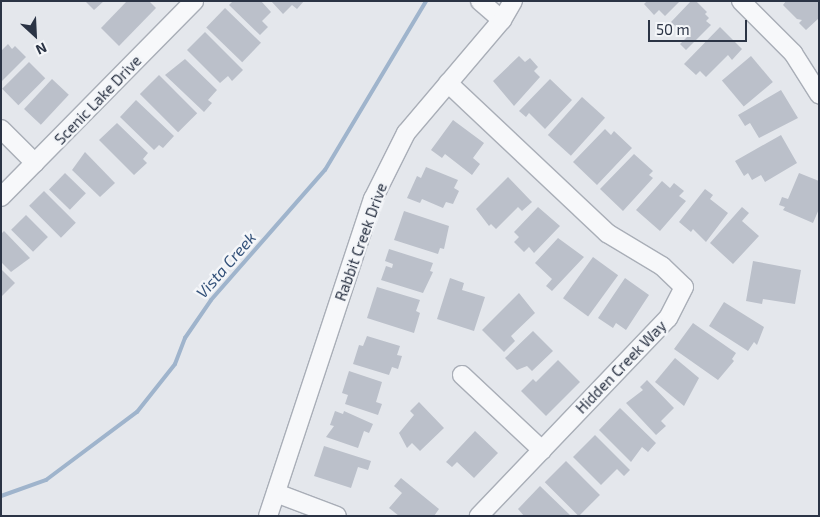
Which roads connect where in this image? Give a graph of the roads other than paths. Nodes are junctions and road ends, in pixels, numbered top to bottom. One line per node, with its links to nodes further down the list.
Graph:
1 (480, 1): 5 (street)
2 (513, 1): 5 (street, Rabbit Creek Drive)
3 (741, 1): 7 (street)
4 (191, 2): 9 (street, Scenic Lake Drive)
5 (502, 20): 6 (street, Rabbit Creek Drive)
6 (448, 84): 12 (street, Hidden Creek Way); 13 (street, Rabbit Creek Drive)
7 (819, 94)
8 (1, 129): 9 (street)
9 (35, 163): 10 (street, Scenic Lake Drive)
10 (1, 197)
11 (462, 375): 12 (street)
12 (542, 450): 16 (street, Hidden Creek Way)
13 (276, 493): 14 (street, Rabbit Creek Drive); 15 (street)
14 (268, 516)
15 (337, 516)
16 (479, 516)

